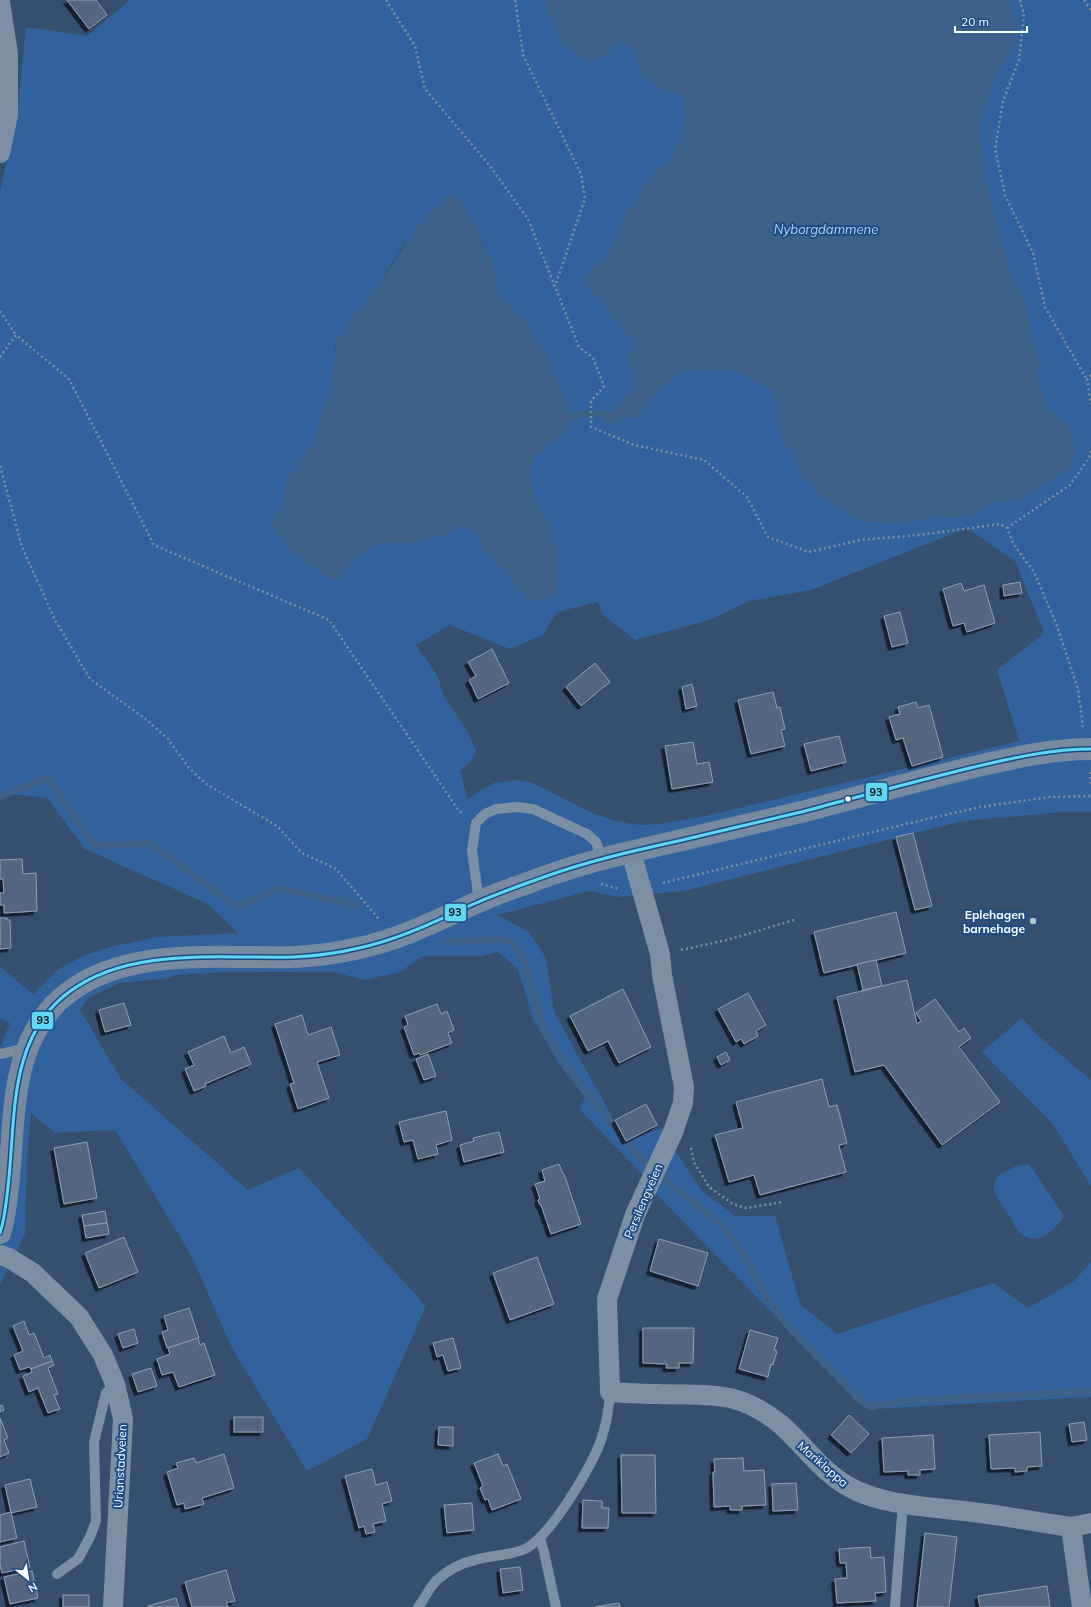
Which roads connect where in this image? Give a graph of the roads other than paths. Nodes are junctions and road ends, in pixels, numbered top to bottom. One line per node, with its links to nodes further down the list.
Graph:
1 (0, 2): 2 (street)
2 (0, 153)
3 (1089, 749): 4 (main road)
4 (631, 852): 5 (main road); 12 (street, Persilengveien)
5 (602, 859): 6 (main road); 6 (lane)
6 (479, 902): 7 (main road)
7 (27, 1048): 8 (lane); 9 (main road)
8 (0, 1054)
9 (0, 1233)
10 (0, 1255): 11 (street, Urianstadveien)
11 (116, 1384): 17 (lane); 18 (street, Urianstadveien)
12 (610, 1392): 13 (street, Marikloppa); 16 (lane, Persilengveien)
13 (903, 1503): 15 (street, Marikloppa); 21 (lane)
14 (1091, 1523): 15 (street, Marikloppa)
15 (1071, 1526): 22 (street)
16 (540, 1538): 19 (lane, Persilengveien); 20 (lane)
17 (57, 1574)
18 (113, 1607)
19 (418, 1607)
20 (556, 1607)
21 (895, 1607)
22 (1082, 1607)

